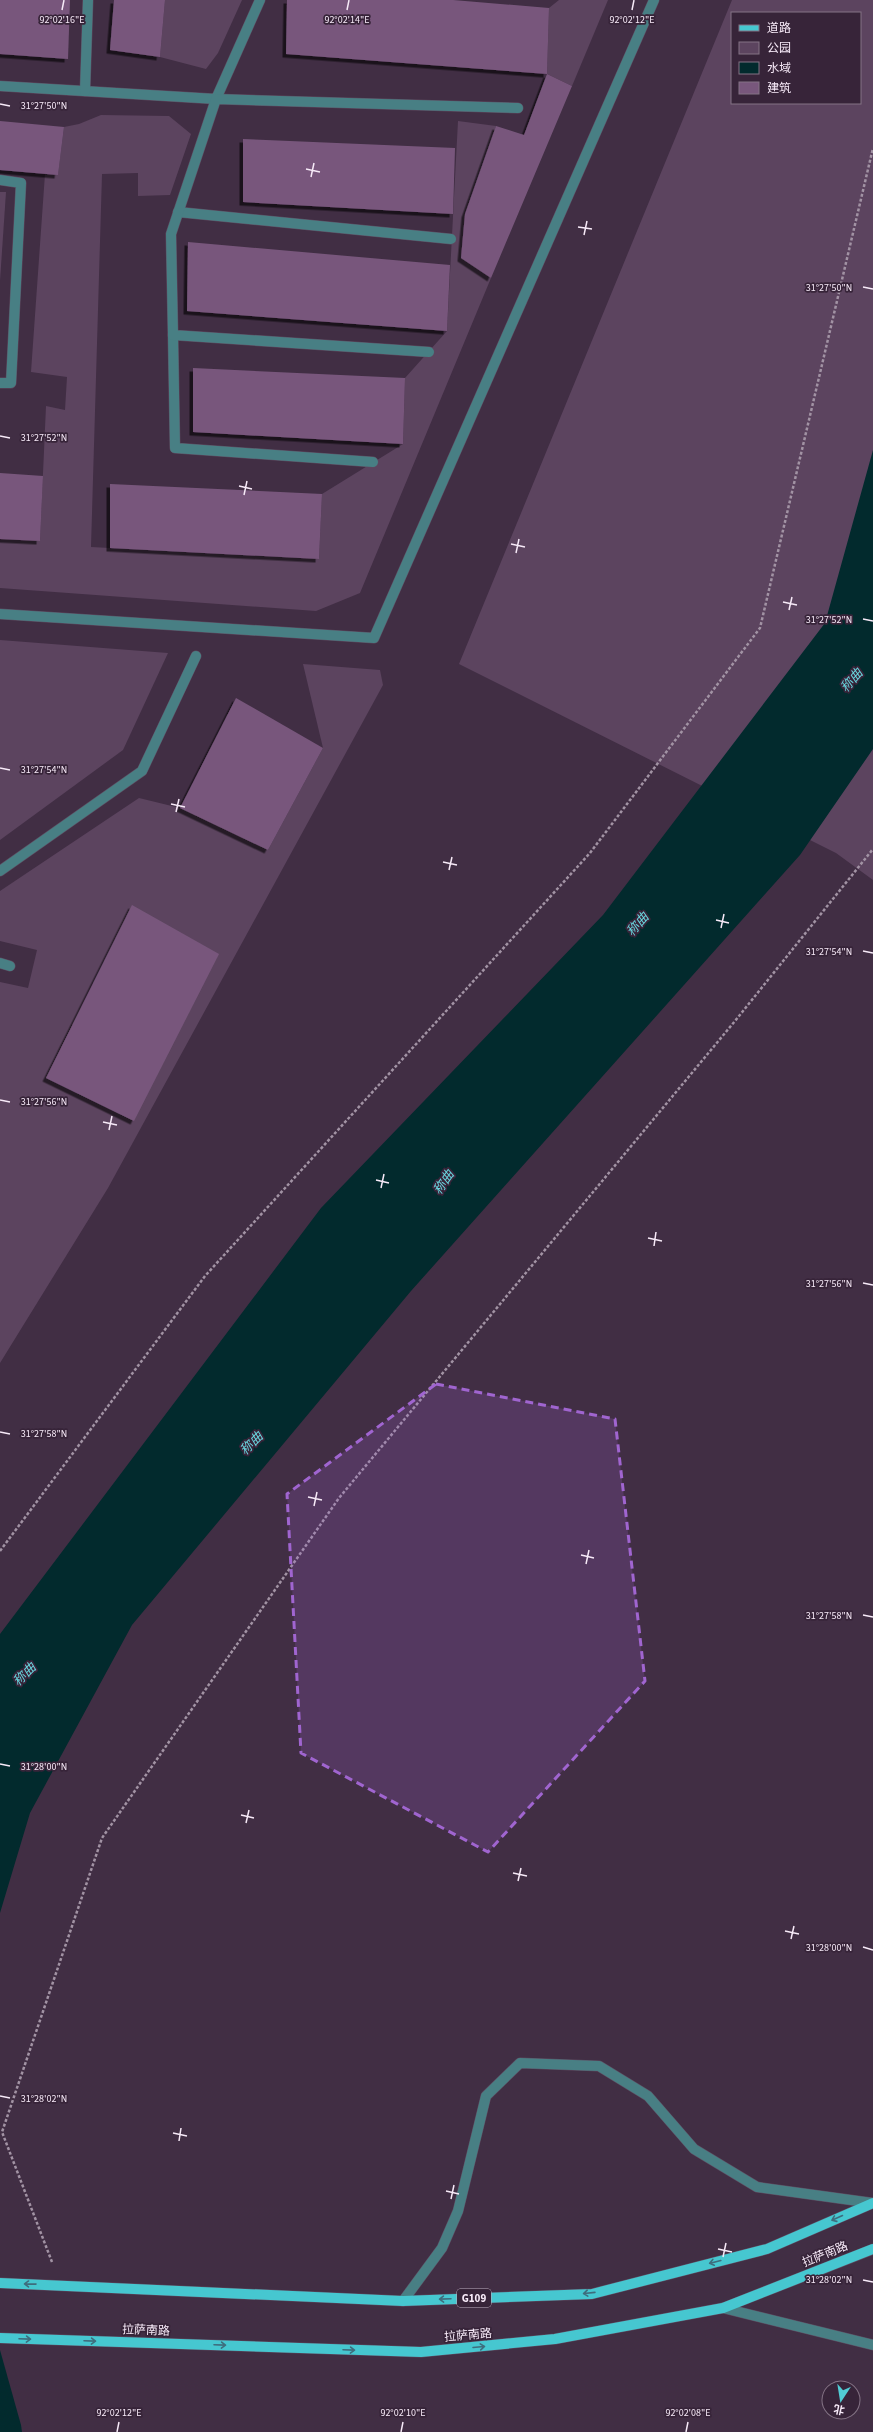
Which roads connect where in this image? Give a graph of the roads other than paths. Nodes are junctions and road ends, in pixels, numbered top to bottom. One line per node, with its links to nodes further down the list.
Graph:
1 (88, 0): 5 (street)
2 (260, 0): 6 (street)
3 (654, 0): 15 (street)
4 (0, 86): 5 (street)
5 (85, 91): 6 (street)
6 (216, 99): 7 (street); 9 (street)
7 (518, 108)
8 (0, 180): 13 (street)
9 (178, 212): 10 (street); 11 (street)
10 (451, 239)
11 (173, 335): 12 (street); 14 (street)
12 (429, 352)
13 (0, 383)
14 (373, 462)
15 (0, 614)
16 (196, 656): 17 (street)
17 (0, 871)
18 (0, 963): 19 (street)
19 (10, 966)
20 (873, 2203): 23 (main road, G109, one-way to 23); 23 (street)
21 (873, 2249): 24 (main road, 拉萨南路)
22 (0, 2284): 23 (main road, G109, one-way to 22)
23 (403, 2300)
24 (723, 2308): 25 (main road, 拉萨南路, one-way to 24); 26 (street)
25 (0, 2338)
26 (873, 2345)

